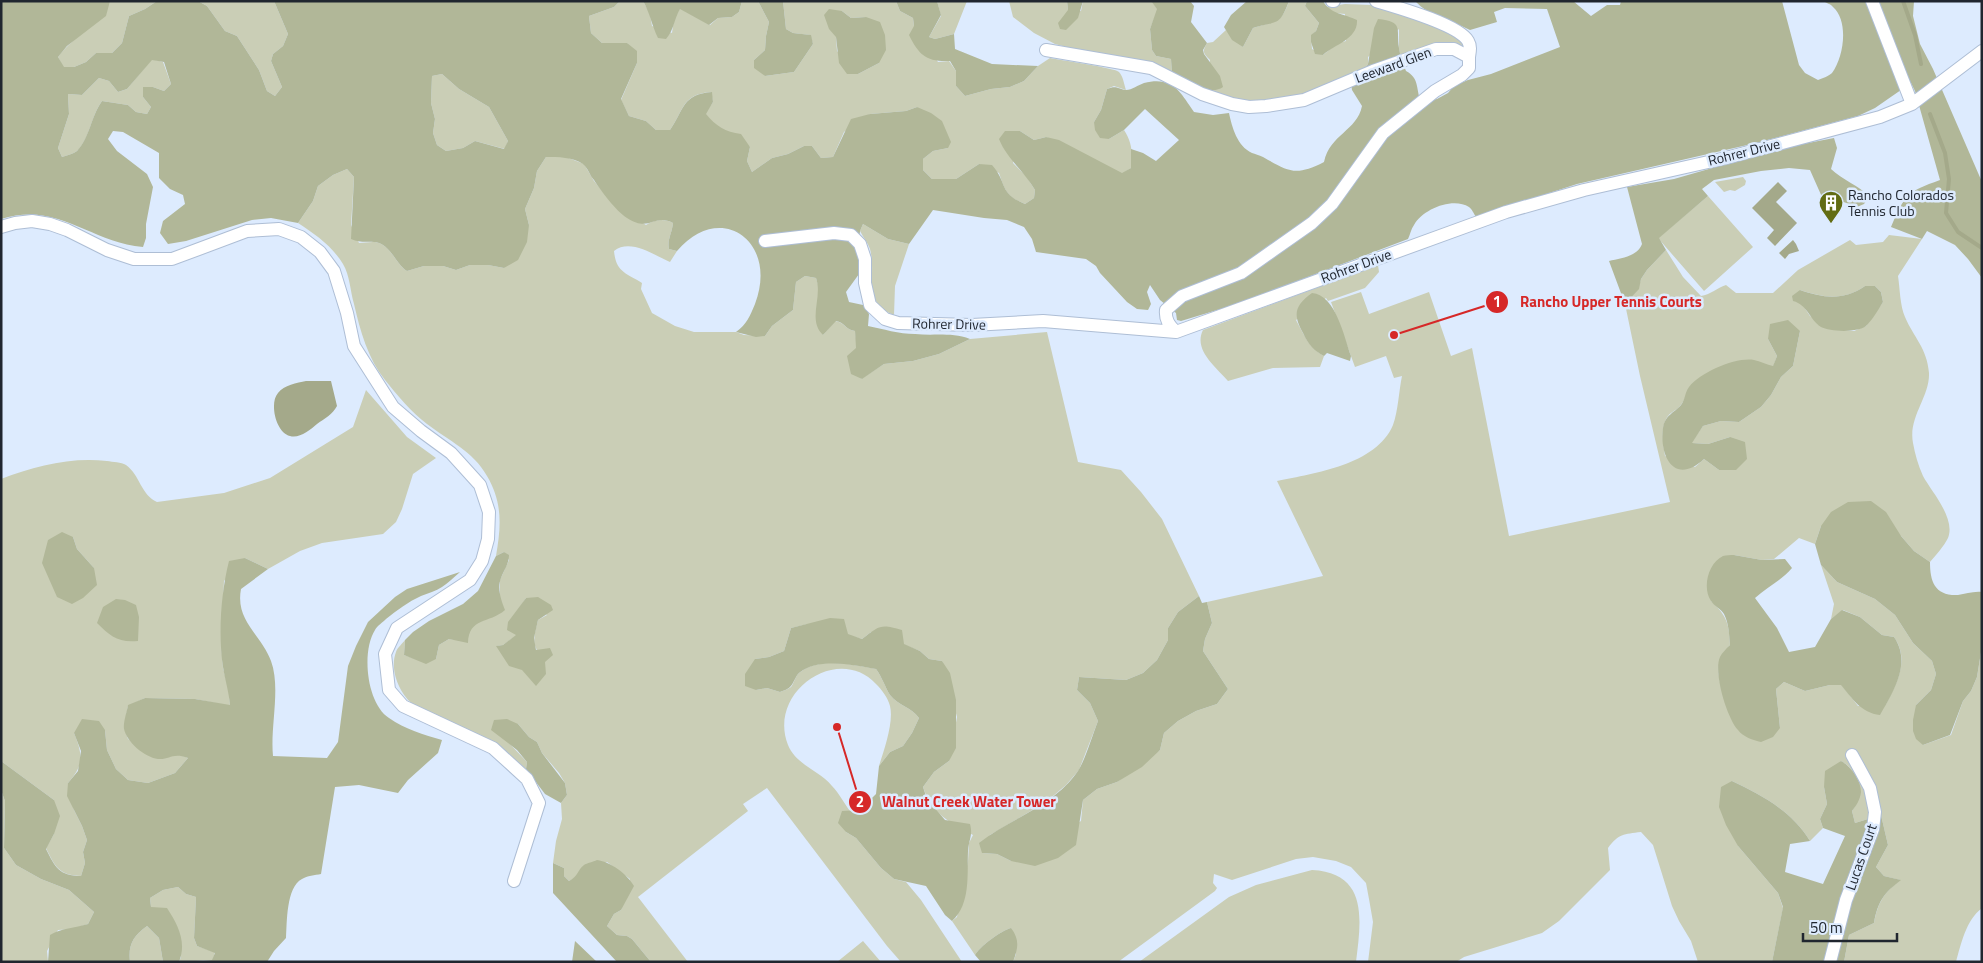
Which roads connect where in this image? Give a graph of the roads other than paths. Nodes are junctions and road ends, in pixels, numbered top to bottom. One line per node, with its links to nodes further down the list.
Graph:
1 (1376, 1): 5 (street)
2 (1872, 1): 6 (street)
3 (1046, 50): 5 (street, Leeward Glen)
4 (1982, 51): 6 (street, Rohrer Drive)
5 (1469, 57): 9 (street)
6 (1912, 104): 9 (street, Rohrer Drive)
7 (1, 228): 11 (street)
8 (765, 241): 9 (street, Rohrer Drive)
9 (1176, 332)
10 (1852, 755): 12 (street, Lucas Court)
11 (514, 881)
12 (1830, 962)

